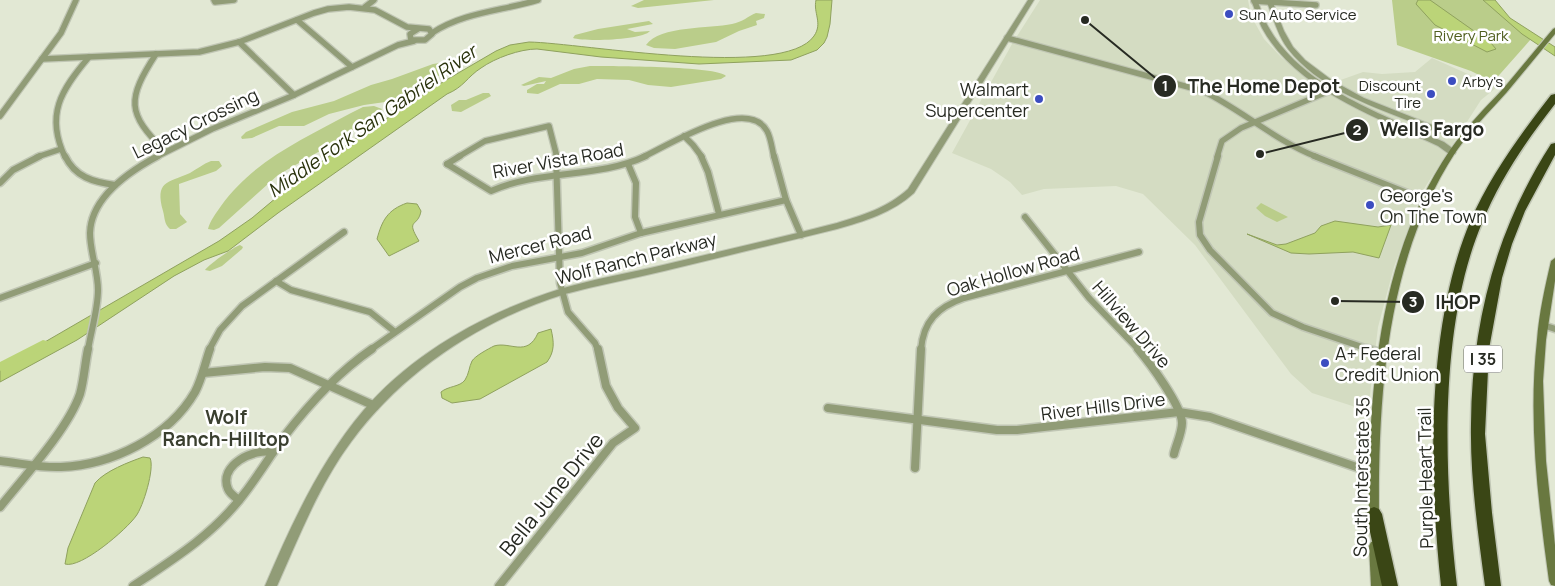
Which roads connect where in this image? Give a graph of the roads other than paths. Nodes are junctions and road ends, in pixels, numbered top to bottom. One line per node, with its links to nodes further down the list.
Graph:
1 (76, 0): 29 (street)
2 (234, 0): 8 (street)
3 (374, 0): 12 (street)
4 (538, 0): 10 (street)
5 (1031, 0): 21 (street, Wolf Ranch Parkway)
6 (1254, 0): 9 (street); 24 (street)
7 (1310, 0): 11 (street)
8 (216, 1)
9 (1270, 1): 11 (street); 25 (street)
10 (514, 2): 14 (street)
11 (1315, 2)
12 (365, 7): 13 (street); 15 (street)
13 (297, 20): 23 (street); 30 (street)
14 (442, 26): 17 (street); 19 (street, Legacy Crossing)
15 (407, 27): 16 (street); 20 (street)
16 (418, 29): 17 (street); 20 (street, Legacy Crossing)
17 (427, 29): 19 (street)
18 (1555, 30): 36 (main road, South Interstate 35)
19 (432, 33): 22 (street, Legacy Crossing)
20 (410, 35): 22 (street); 26 (street, Legacy Crossing)
21 (1007, 38): 35 (street); 52 (street, Wolf Ranch Parkway)
22 (414, 41): 26 (street, Legacy Crossing)
23 (239, 42): 27 (street); 32 (street)
24 (1275, 44): 25 (street); 31 (street)
25 (1287, 44): 31 (street)
26 (398, 45): 30 (street, Legacy Crossing)
27 (156, 54): 28 (street); 40 (street)
28 (89, 56): 29 (street); 39 (street)
29 (42, 59): 34 (street)
30 (352, 67): 32 (street, Legacy Crossing)
31 (1335, 89): 35 (street); 36 (street); 41 (street)
32 (294, 95): 40 (street, Legacy Crossing)
33 (1555, 97): 87 (highway, Purple Heart Trail / I 35)
34 (0, 116)
35 (1254, 123): 47 (street); 64 (street)
36 (1466, 134): 41 (main road, South Interstate 35)
37 (684, 136): 42 (street, River Vista Road); 46 (street, River Vista Road); 48 (street)
38 (1555, 146): 88 (highway, I 35)
39 (61, 148): 44 (street); 45 (street)
40 (165, 151): 45 (street, Legacy Crossing)
41 (1452, 152): 47 (main road, South Interstate 35)
42 (628, 164): 43 (street, River Vista Road); 51 (street)
43 (558, 175): 43 (street, River Vista Road); 54 (street)
44 (0, 183)
45 (115, 185): 56 (street, Legacy Crossing)
46 (786, 200): 48 (street, Mercer Road); 52 (street, River Vista Road)
47 (1425, 200): 64 (main road, South Interstate 35)
48 (719, 214): 51 (street, Mercer Road)
49 (1025, 217): 57 (street, Hillview Drive)
50 (344, 232): 58 (street)
51 (641, 233): 54 (street, Mercer Road)
52 (801, 235): 59 (street, Wolf Ranch Parkway)
53 (1139, 252): 57 (street, Oak Hollow Road)
54 (558, 257): 59 (street); 63 (street, Mercer Road)
55 (1555, 261): 61 (main road)
56 (96, 263): 60 (street); 74 (street, Legacy Crossing)
57 (1068, 271): 69 (street, Hillview Drive); 70 (street, Oak Hollow Road)
58 (276, 281): 63 (street); 65 (street)
59 (563, 292): 67 (street, Wolf Ranch Parkway); 84 (street, Bella June Drive)
60 (0, 298)
61 (1543, 325): 62 (street); 80 (main road)
62 (1555, 329)
63 (395, 332): 66 (street, Mercer Road)
64 (1383, 354): 76 (main road, South Interstate 35)
65 (203, 372): 66 (street); 74 (street)
66 (329, 385): 67 (street); 71 (street, Mercer Road)
67 (375, 406): 83 (street, Wolf Ranch Parkway)
68 (828, 408): 70 (street, River Hills Drive)
69 (1179, 412): 70 (street, River Hills Drive); 72 (street); 76 (street, River Hills Drive)
70 (918, 419): 75 (street, Oak Hollow Road)
71 (273, 452): 77 (street, Mercer Road); 77 (street)
72 (1174, 454)
73 (0, 461): 74 (street)
74 (32, 465): 78 (street, Legacy Crossing)
75 (915, 468)
76 (1374, 473): 79 (main road, South Interstate 35)
77 (240, 500): 82 (street, Mercer Road)
78 (0, 507)
79 (1374, 514): 85 (main road, South Interstate 35); 86 (highway)
80 (1552, 548): 81 (main road)
81 (1555, 581)
82 (134, 586)
83 (271, 586)
84 (499, 586)
85 (1377, 586)
86 (1390, 586)
87 (1449, 586)
88 (1493, 586)

